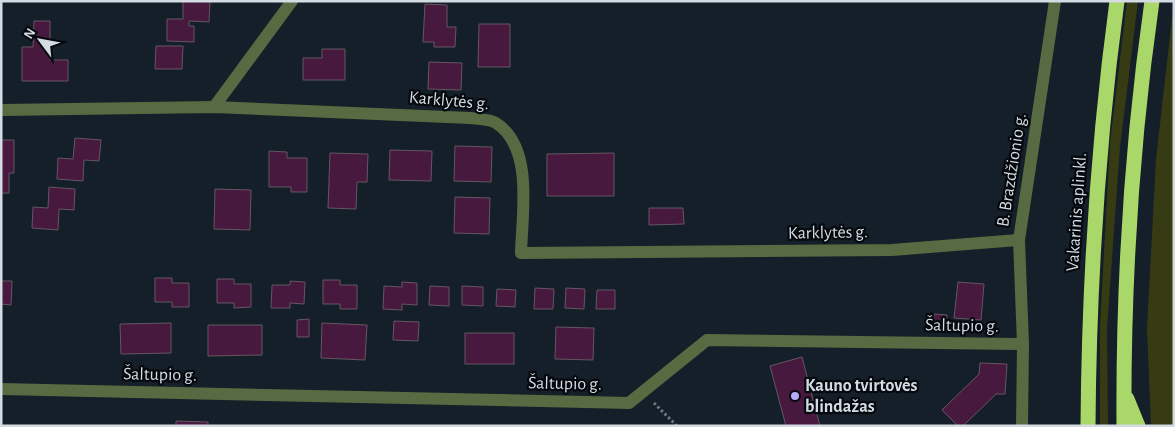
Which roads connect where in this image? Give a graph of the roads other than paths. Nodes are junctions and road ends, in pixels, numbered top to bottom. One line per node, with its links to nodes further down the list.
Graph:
1 (292, 1): 5 (street)
2 (1055, 1): 7 (street, B. Brazdžionio g.)
3 (1117, 1): 12 (highway, Vakarinis aplinkl.)
4 (1152, 1): 10 (highway)
5 (214, 107): 6 (street, Karklytės g.); 7 (street, Karklytės g.)
6 (1, 110)
7 (1019, 240): 8 (street, B. Brazdžionio g.)
8 (1024, 344): 9 (street, Šaltupio g.); 11 (street, Šaltupio g.)
9 (1, 389)
10 (1124, 391): 13 (highway); 14 (highway)
11 (1022, 426)
12 (1088, 426)
13 (1124, 426)
14 (1138, 426)

